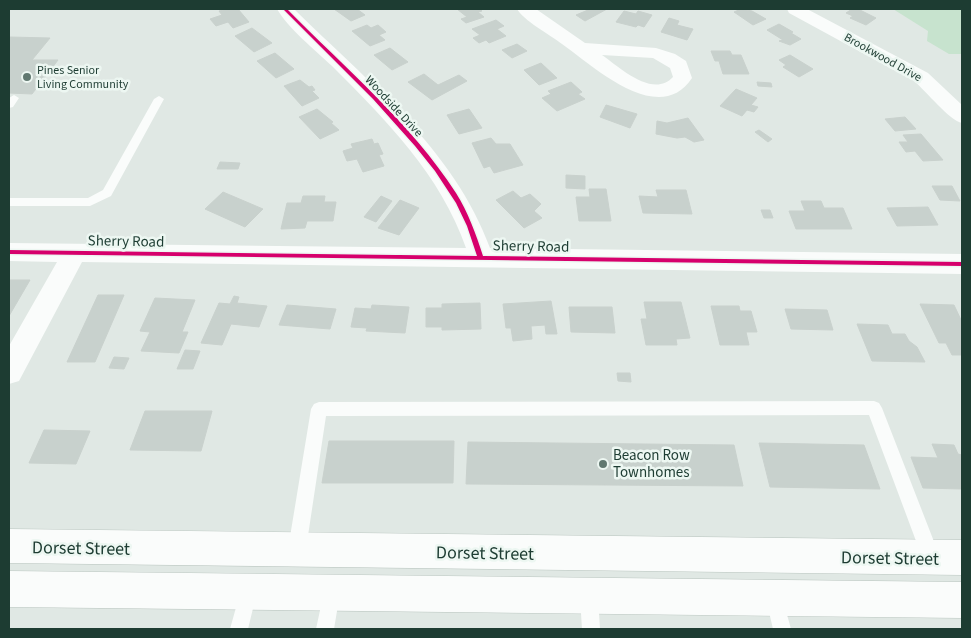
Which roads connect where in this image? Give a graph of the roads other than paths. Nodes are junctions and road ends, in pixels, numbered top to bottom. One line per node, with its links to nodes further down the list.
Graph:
1 (285, 9): 10 (street, Woodside Drive)
2 (525, 9): 4 (street)
3 (795, 9): 6 (street, Brookwood Drive)
4 (579, 48): 4 (street)
5 (159, 99): 7 (lane)
6 (962, 117)
7 (9, 202)
8 (9, 252): 9 (street, Sherry Road)
9 (75, 253): 10 (street, Sherry Road); 12 (street)
10 (481, 258): 11 (street, Sherry Road)
11 (962, 264)
12 (9, 372)
13 (9, 546): 14 (main road, Dorset Street)
14 (296, 551): 15 (main road, Dorset Street); 15 (lane)
15 (947, 558)
16 (9, 588): 17 (main road)
17 (248, 592): 18 (main road); 22 (lane)
18 (331, 592): 20 (main road); 23 (lane)
19 (962, 600): 21 (main road)
20 (590, 613): 21 (main road)
21 (779, 614)
22 (239, 629)
23 (325, 629)

